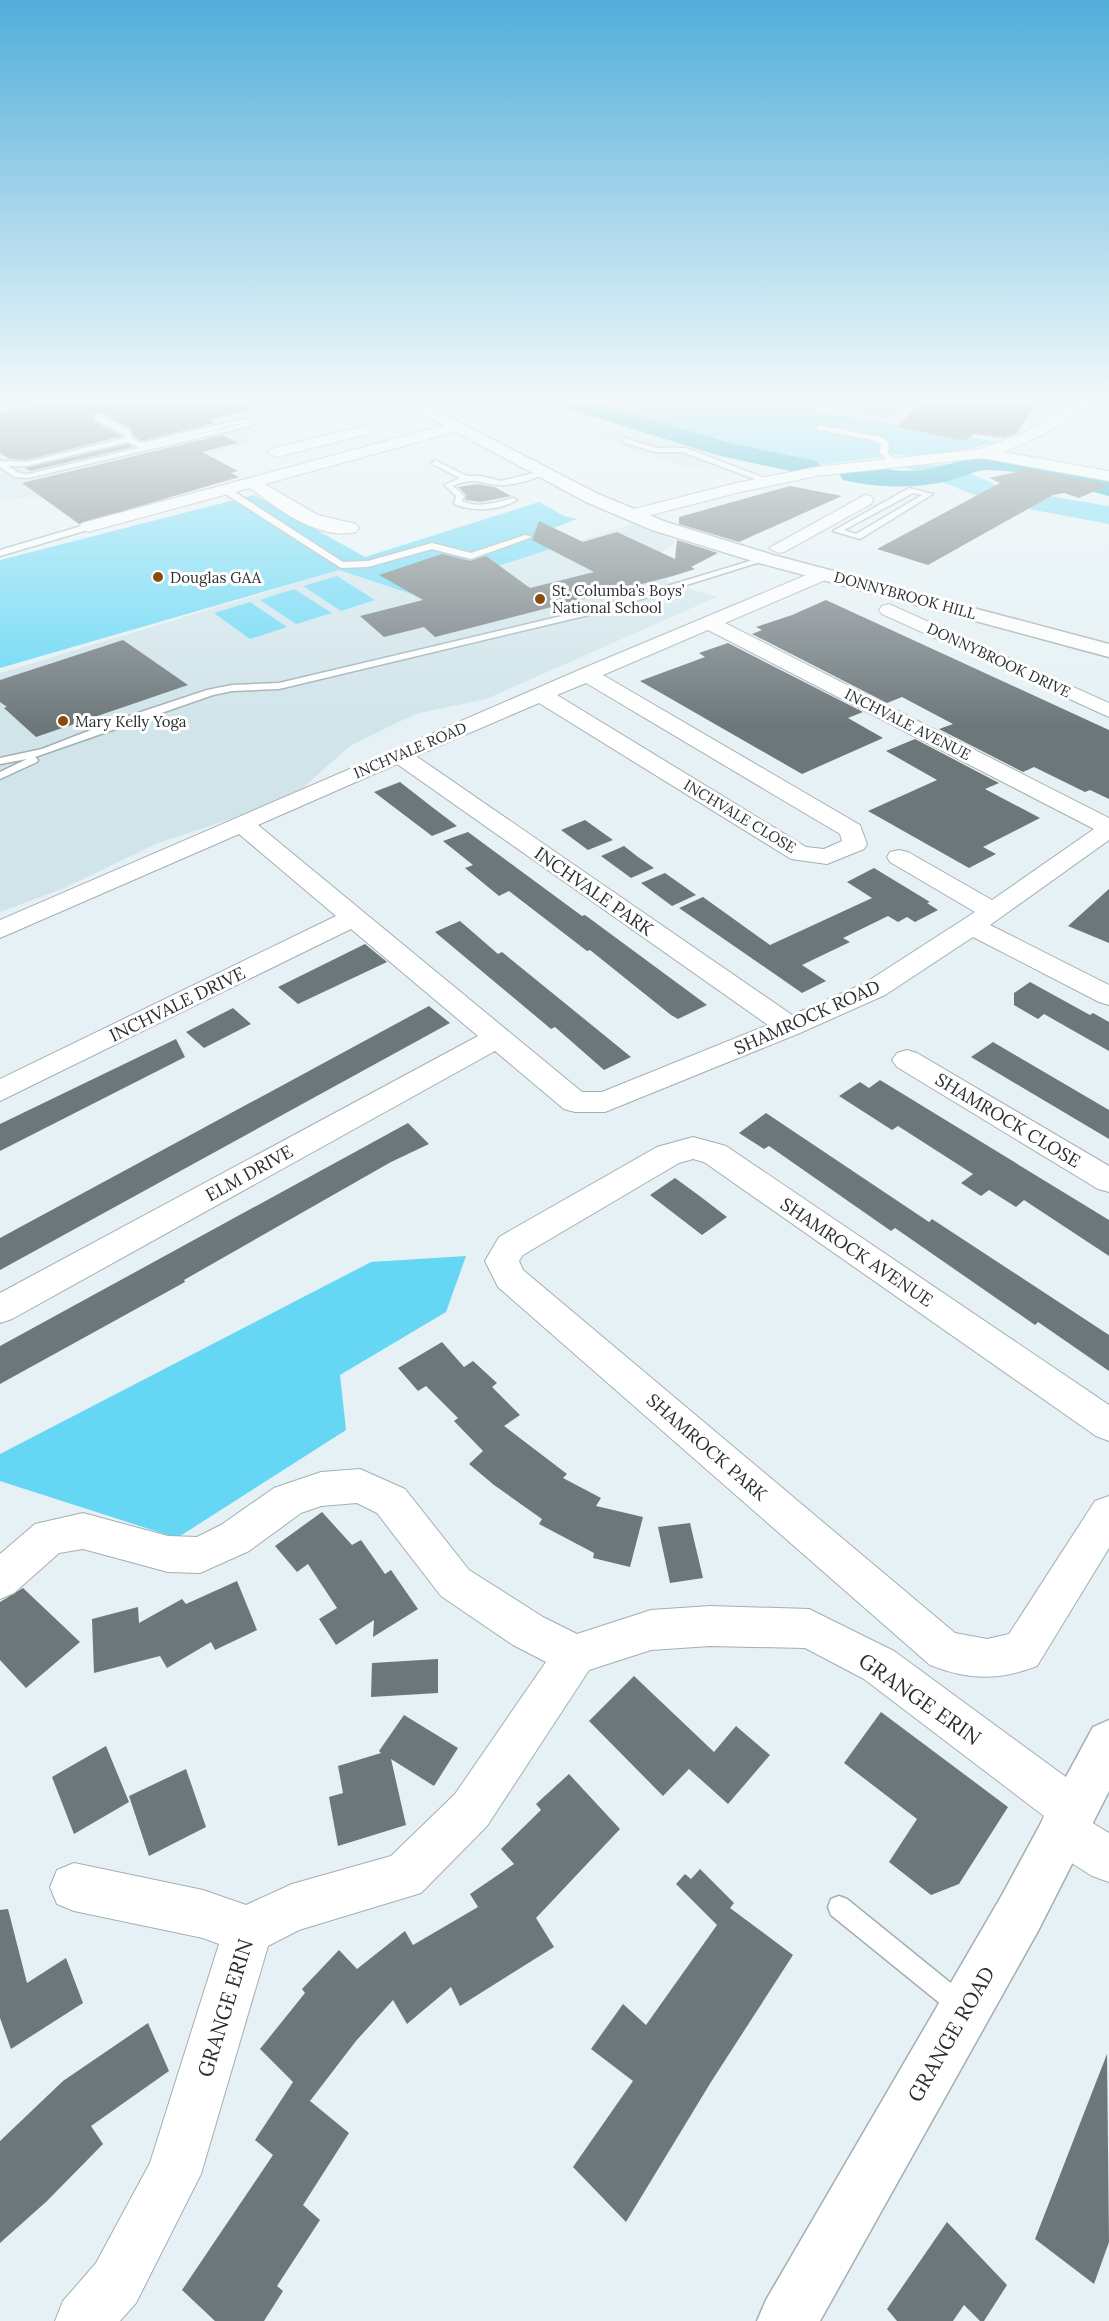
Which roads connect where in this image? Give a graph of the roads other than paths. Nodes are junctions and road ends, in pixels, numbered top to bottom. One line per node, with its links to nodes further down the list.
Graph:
1 (150, 510): 12 (street)
2 (257, 510): 14 (lane)
3 (296, 510): 13 (street)
4 (622, 510): 11 (main road, DONNYBROOK HILL)
5 (652, 510): 11 (street)
6 (858, 510): 16 (street)
7 (864, 510): 10 (lane)
8 (894, 510): 10 (lane)
9 (902, 510): 10 (lane)
10 (899, 512)
11 (632, 515): 16 (main road, DONNYBROOK HILL)
12 (88, 526): 15 (lane)
13 (350, 528)
14 (528, 537)
15 (0, 553)
16 (772, 553): 17 (main road, DONNYBROOK HILL); 24 (lane)
17 (823, 574): 19 (street, INCHVALE ROAD); 20 (main road, DONNYBROOK HILL)
18 (889, 610): 23 (street, DONNYBROOK DRIVE)
19 (707, 622): 21 (street, INCHVALE ROAD); 29 (street, INCHVALE AVENUE)
20 (1109, 651)
21 (586, 674): 22 (street, INCHVALE ROAD); 22 (street, INCHVALE CLOSE)
22 (540, 694): 25 (street, INCHVALE ROAD)
23 (1109, 711)
24 (45, 752): 26 (lane); 27 (lane)
25 (399, 755): 28 (street, INCHVALE ROAD); 35 (street, INCHVALE PARK)
26 (0, 761)
27 (0, 776)
28 (242, 824): 31 (street); 33 (street, INCHVALE ROAD)
29 (1109, 828): 32 (street, SHAMROCK ROAD)
30 (899, 857): 32 (street)
31 (353, 918): 36 (street); 38 (street, INCHVALE DRIVE)
32 (982, 918): 34 (street); 35 (street, SHAMROCK ROAD)
33 (0, 930)
34 (1109, 996)
35 (790, 1028): 36 (street, SHAMROCK ROAD)
36 (498, 1037): 41 (street, ELM DRIVE)
37 (907, 1060): 39 (street, SHAMROCK CLOSE)
38 (0, 1091)
39 (1109, 1181)
40 (594, 1196): 42 (street, SHAMROCK AVENUE); 43 (street, SHAMROCK PARK)
41 (0, 1309)
42 (1109, 1425)
43 (1109, 1513)
44 (0, 1580): 45 (street)
45 (575, 1655): 47 (street, GRANGE ERIN); 51 (street, GRANGE ERIN)
46 (1109, 1743): 47 (main road, GRANGE ROAD)
47 (1067, 1820): 48 (street, GRANGE ERIN); 52 (main road, GRANGE ROAD)
48 (1109, 1859)
49 (74, 1887): 51 (street)
50 (839, 1906): 52 (lane)
51 (248, 1929): 53 (street, GRANGE ERIN)
52 (966, 2010): 54 (main road, GRANGE ROAD)
53 (83, 2321)
54 (787, 2321)

